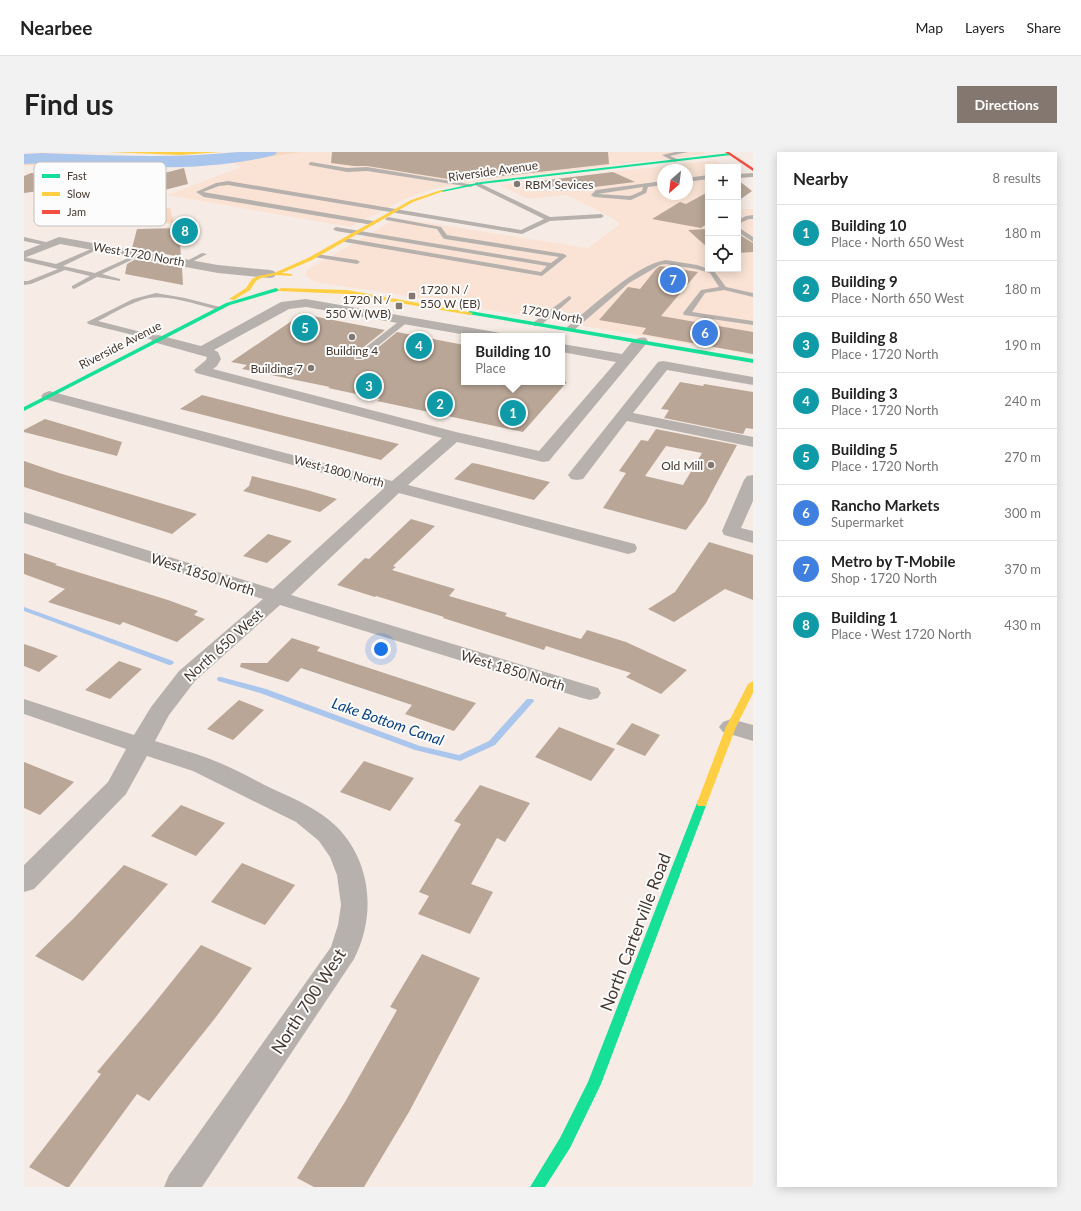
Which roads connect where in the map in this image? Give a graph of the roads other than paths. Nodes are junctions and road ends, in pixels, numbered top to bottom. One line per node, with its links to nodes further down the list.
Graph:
1 (111, 152): 2 (street)
2 (219, 152)
3 (686, 152): 5 (lane)
4 (728, 153): 5 (street, Riverside Avenue); 7 (street)
5 (675, 160): 12 (street, Riverside Avenue)
6 (311, 164): 12 (lane)
7 (753, 170)
8 (753, 175): 9 (lane)
9 (741, 176)
10 (705, 178): 11 (lane)
11 (693, 179)
12 (474, 184): 15 (street, Riverside Avenue); 19 (lane)
13 (657, 184): 14 (lane)
14 (646, 185): 14 (lane)
15 (393, 211): 18 (street, Riverside Avenue); 19 (lane); 21 (lane)
16 (601, 216): 19 (lane)
17 (753, 217): 20 (lane)
18 (382, 218): 21 (street, Riverside Avenue); 38 (lane)
19 (549, 219)
20 (741, 220)
21 (373, 223): 24 (street, Riverside Avenue)
22 (336, 229): 24 (lane)
23 (741, 230): 27 (lane)
24 (356, 233): 26 (street, Riverside Avenue); 38 (lane)
25 (24, 239): 28 (lane)
26 (345, 240): 33 (street, Riverside Avenue); 38 (lane)
27 (753, 240)
28 (48, 244): 29 (street, West 1720 North); 30 (street)
29 (100, 247): 31 (street, West 1720 North); 37 (lane)
30 (24, 254)
31 (139, 254): 36 (street, West 1720 North); 42 (lane)
32 (204, 254): 36 (lane)
33 (313, 257): 35 (lane); 41 (street, Riverside Avenue); 44 (street)
34 (24, 259): 37 (lane)
35 (357, 262)
36 (186, 263): 40 (street, West 1720 North)
37 (57, 266): 39 (lane)
38 (552, 266)
39 (65, 268): 42 (lane); 45 (lane)
40 (218, 269): 41 (street, West 1720 North); 46 (street, West 1720 North)
41 (273, 274): 44 (street, 1720 North); 46 (street, Riverside Avenue)
42 (96, 275): 43 (lane); 47 (lane)
43 (118, 280)
44 (300, 280): 49 (street); 50 (street, 1720 North)
45 (24, 282)
46 (253, 283): 49 (street); 53 (street, Riverside Avenue)
47 (74, 287)
48 (724, 288): 51 (lane); 55 (lane); 57 (lane)
49 (278, 290): 50 (street, 1720 North); 53 (street, Riverside Avenue)
50 (347, 292): 56 (street, 1720 North)
51 (753, 295)
52 (569, 298): 56 (lane)
53 (224, 306): 59 (street, Riverside Avenue); 59 (lane)
54 (406, 320): 58 (street); 63 (street); 64 (lane)
55 (753, 323)
56 (536, 324): 57 (street, 1720 North)
57 (570, 329): 60 (street, 1720 North)
58 (478, 333)
59 (158, 339): 63 (street); 69 (street, Riverside Avenue)
60 (641, 341): 61 (street, 1720 North); 65 (street)
61 (676, 347): 66 (street, 1720 North); 67 (street)
62 (565, 349): 65 (street)
63 (203, 350): 72 (street)
64 (358, 357)
65 (626, 359): 72 (street)
66 (753, 361)
67 (663, 365): 68 (street); 71 (street)
68 (753, 381)
69 (49, 396): 70 (street, Riverside Avenue); 76 (street, West 1800 North)
70 (24, 409)
71 (624, 416): 73 (street); 74 (street)
72 (454, 436): 76 (street, North 650 West)
73 (753, 442)
74 (577, 475)
75 (753, 480): 78 (street)
76 (396, 486): 79 (street, West 1800 North); 80 (street, North 650 West)
77 (24, 517): 80 (street, West 1850 North)
78 (753, 537)
79 (628, 548)
80 (277, 597): 82 (street, West 1850 North); 85 (street, North 650 West)
81 (753, 684): 84 (street, North Carterville Road)
82 (590, 693)
83 (24, 706): 85 (street, North 700 West)
84 (742, 730): 88 (street, North Carterville Road)
85 (142, 745): 86 (street, North 650 West); 87 (street, North 700 West)
86 (24, 882)
87 (181, 1187)
88 (537, 1187)

